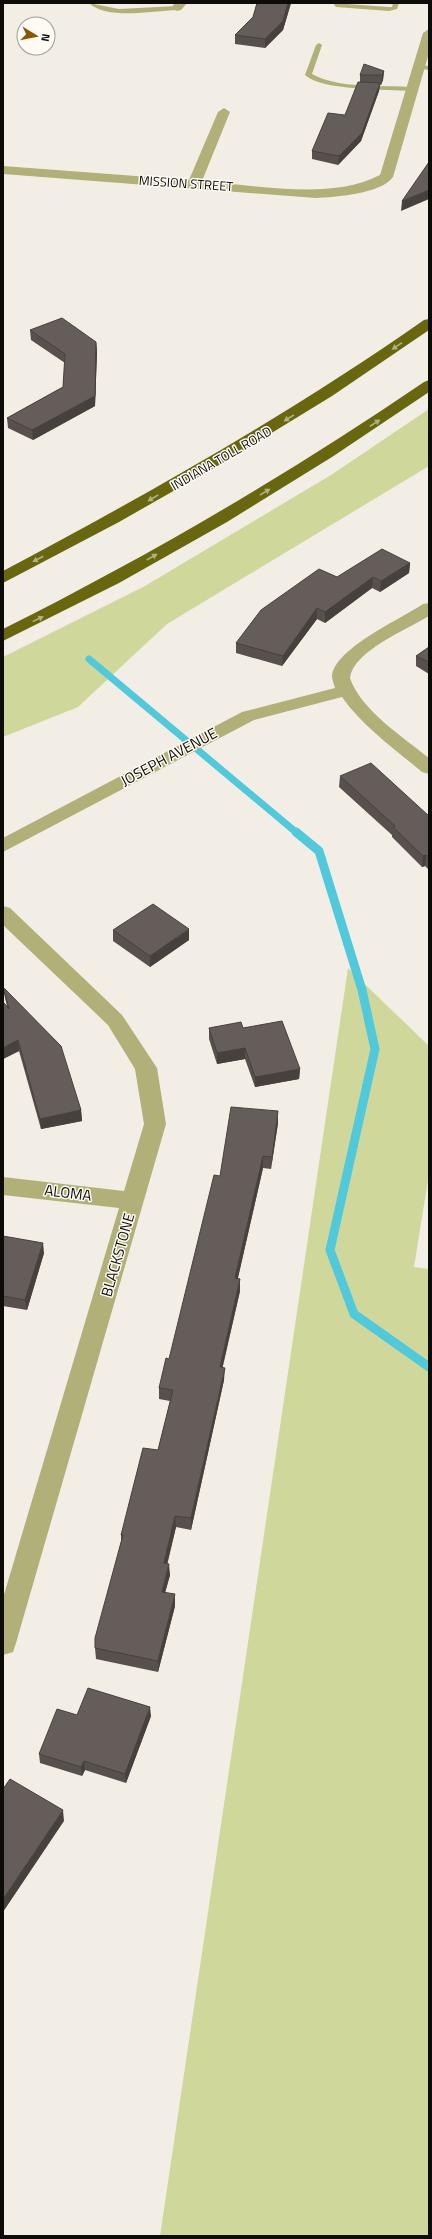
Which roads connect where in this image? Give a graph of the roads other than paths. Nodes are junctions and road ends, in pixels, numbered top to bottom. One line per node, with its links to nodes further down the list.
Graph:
1 (92, 3): 4 (lane)
2 (336, 3): 3 (lane)
3 (396, 3)
4 (179, 5)
5 (429, 33): 7 (street, MISSION STREET)
6 (319, 45): 8 (lane)
7 (424, 67): 8 (street, MISSION STREET)
8 (412, 89): 11 (street, MISSION STREET)
9 (224, 112): 11 (street)
10 (3, 170): 11 (street, MISSION STREET)
11 (194, 184)
12 (429, 323): 14 (highway, INDIANA TOLL ROAD, one-way to 14)
13 (429, 385): 16 (highway, one-way to 13)
14 (3, 578)
15 (429, 608): 17 (street)
16 (3, 636)
17 (344, 691): 18 (street); 19 (street, JOSEPH AVENUE)
18 (429, 768)
19 (3, 846)
20 (3, 913): 22 (street, BLACKSTONE)
21 (3, 1186): 22 (street, ALOMA)
22 (134, 1201): 23 (street, BLACKSTONE)
23 (3, 1643)

